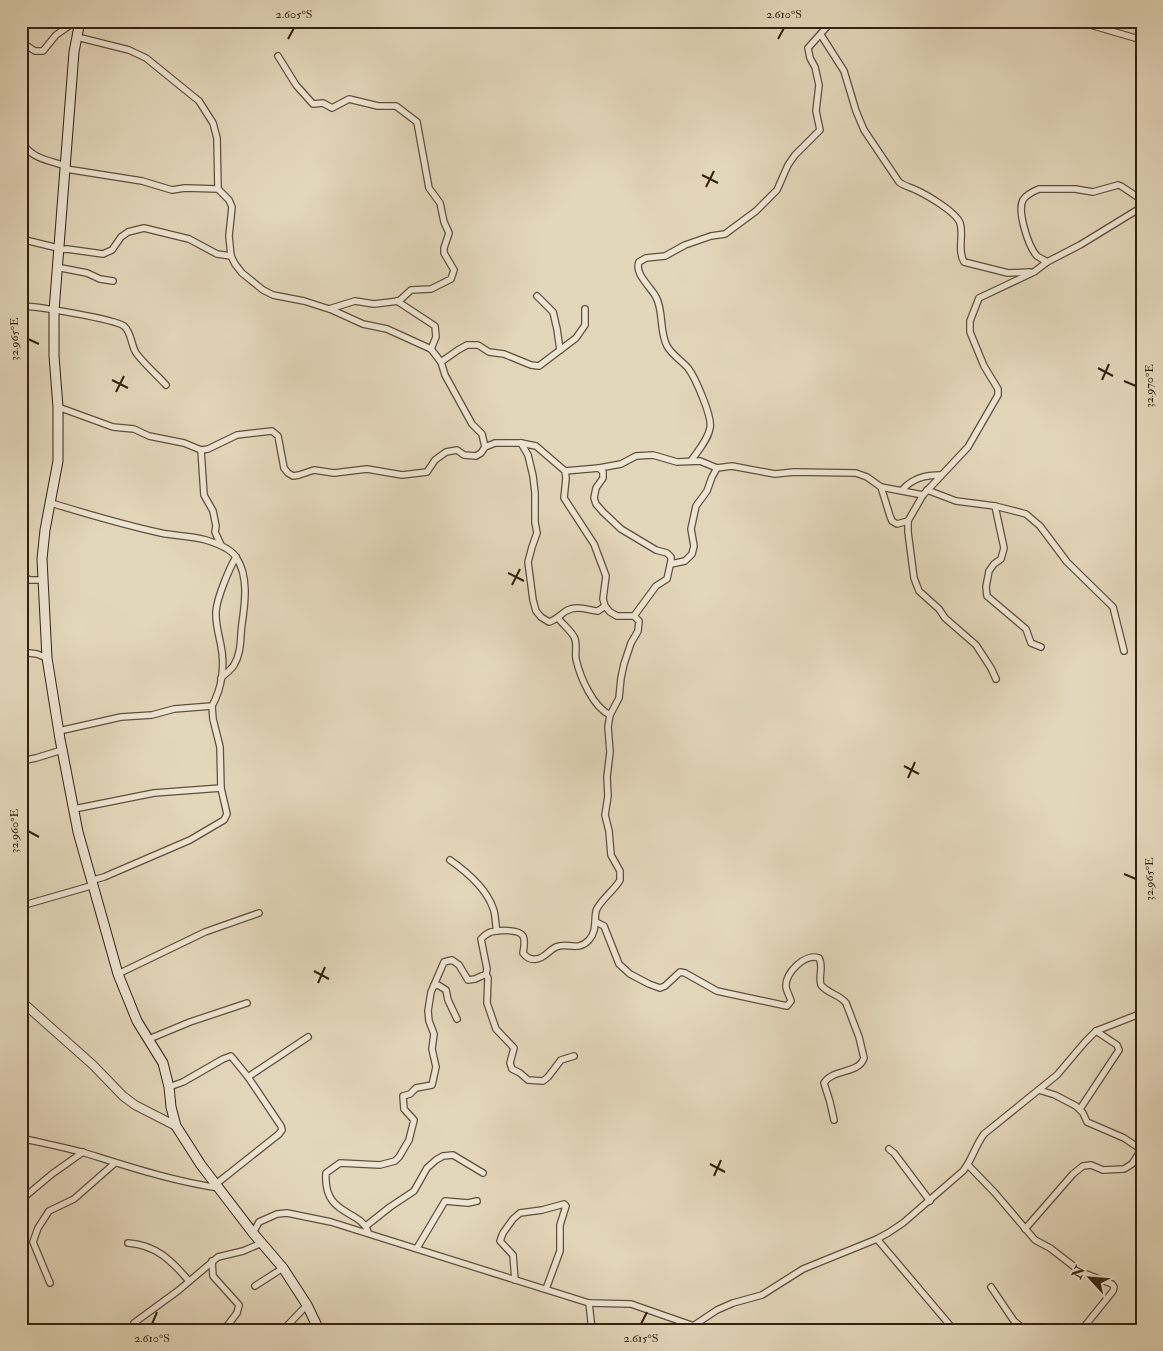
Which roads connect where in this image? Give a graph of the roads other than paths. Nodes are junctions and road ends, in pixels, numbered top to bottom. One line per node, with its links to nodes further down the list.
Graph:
1 (24, 21): 6 (street)
2 (76, 21): 10 (street)
3 (80, 21): 8 (main road)
4 (832, 21): 7 (street)
5 (1077, 21): 9 (street)
6 (21, 25)
7 (821, 35): 23 (street); 39 (street)
8 (77, 38): 14 (main road); 15 (street)
9 (1142, 40)
10 (21, 42)
11 (278, 56): 26 (street)
12 (21, 140): 13 (street)
13 (23, 149): 14 (street)
14 (66, 168): 15 (street); 19 (main road)
15 (218, 189): 20 (street)
16 (1142, 200): 21 (street)
17 (1142, 207): 21 (street)
18 (21, 239): 19 (street)
19 (58, 249): 20 (street); 22 (main road)
20 (231, 256): 28 (street)
21 (1047, 262): 23 (street)
22 (56, 267): 24 (street); 30 (main road)
23 (1034, 272): 43 (street)
24 (113, 281)
25 (537, 296): 32 (street)
26 (397, 302): 28 (street); 31 (street)
27 (21, 306): 30 (street)
28 (329, 309): 31 (street)
29 (585, 309): 32 (street)
30 (54, 311): 34 (street); 35 (main road)
31 (431, 350): 33 (street)
32 (560, 350): 33 (street)
33 (441, 362): 37 (street)
34 (166, 385)
35 (58, 407): 38 (street); 47 (main road)
36 (521, 443): 37 (street); 42 (street); 57 (street)
37 (485, 447): 38 (street)
38 (201, 450): 50 (street)
39 (691, 461): 40 (street); 41 (street)
40 (599, 468): 42 (street); 52 (street)
41 (717, 468): 44 (street); 52 (street)
42 (565, 471): 55 (street)
43 (940, 475): 45 (street); 46 (street)
44 (881, 487): 45 (street); 49 (street)
45 (902, 490): 46 (street)
46 (925, 492): 48 (street); 49 (street)
47 (51, 503): 50 (street); 54 (main road)
48 (995, 506): 58 (street); 59 (street)
49 (908, 521): 63 (street)
50 (221, 545): 51 (street)
51 (236, 557): 62 (street); 62 (street)
52 (670, 564): 56 (street)
53 (21, 576): 54 (street)
54 (42, 580): 61 (main road)
55 (605, 606): 56 (street); 57 (street)
56 (634, 616): 65 (street)
57 (558, 618): 65 (street)
58 (1041, 647)
59 (1124, 651)
60 (21, 652): 61 (street)
61 (47, 658): 66 (main road)
62 (221, 678): 64 (street)
63 (996, 679)
64 (212, 706): 66 (street); 69 (street)
65 (610, 715): 75 (street)
66 (59, 730): 67 (main road)
67 (62, 750): 68 (street); 70 (main road)
68 (21, 761)
69 (222, 788): 70 (street); 72 (street)
70 (74, 809): 72 (main road)
71 (450, 860): 76 (street)
72 (93, 882): 73 (street); 77 (main road)
73 (21, 906)
74 (259, 913): 77 (street)
75 (596, 922): 76 (street); 92 (street)
76 (497, 932): 78 (street)
77 (118, 974): 86 (main road)
78 (486, 974): 79 (street); 87 (street)
79 (434, 986): 83 (street); 105 (street)
80 (21, 1002): 93 (street)
81 (247, 1003): 86 (street)
82 (1142, 1013): 84 (street)
83 (457, 1019)
84 (1096, 1032): 90 (street); 91 (street)
85 (308, 1037): 88 (street)
86 (149, 1039): 89 (main road)
87 (574, 1056)
88 (248, 1078): 89 (street); 101 (street)
89 (169, 1087): 93 (main road)
90 (1039, 1090): 91 (street); 99 (street)
91 (1080, 1109): 96 (street)
92 (834, 1120)
93 (176, 1126): 101 (main road)
94 (21, 1138): 97 (street)
95 (888, 1149): 104 (street)
96 (1141, 1150): 106 (street)
97 (83, 1152): 98 (street); 102 (street)
98 (115, 1163): 101 (street); 116 (street)
99 (968, 1165): 104 (street); 106 (street)
100 (483, 1173): 105 (street)
101 (217, 1186): 107 (main road)
102 (21, 1200)
103 (477, 1200): 111 (street)
104 (930, 1201): 108 (street)
105 (367, 1229): 107 (street); 111 (street)
106 (1025, 1229): 123 (street)
107 (253, 1233): 110 (main road)
108 (877, 1239): 124 (street); 129 (street)
109 (128, 1243): 115 (street)
110 (262, 1243): 112 (street); 113 (main road)
111 (417, 1248): 114 (street)
112 (212, 1261): 115 (street); 122 (street)
113 (283, 1268): 117 (street); 121 (main road)
114 (515, 1280): 119 (street); 119 (street)
115 (189, 1281): 125 (street)
116 (50, 1283)
117 (255, 1286)
118 (991, 1287): 130 (street)
119 (546, 1289): 120 (street)
120 (589, 1303): 124 (street); 128 (street)
121 (307, 1305): 126 (street); 127 (main road)
122 (226, 1326)
123 (1084, 1327)
124 (691, 1329)
125 (131, 1330)
126 (283, 1330)
127 (320, 1330)
128 (592, 1330)
129 (954, 1330)
130 (1025, 1330)

